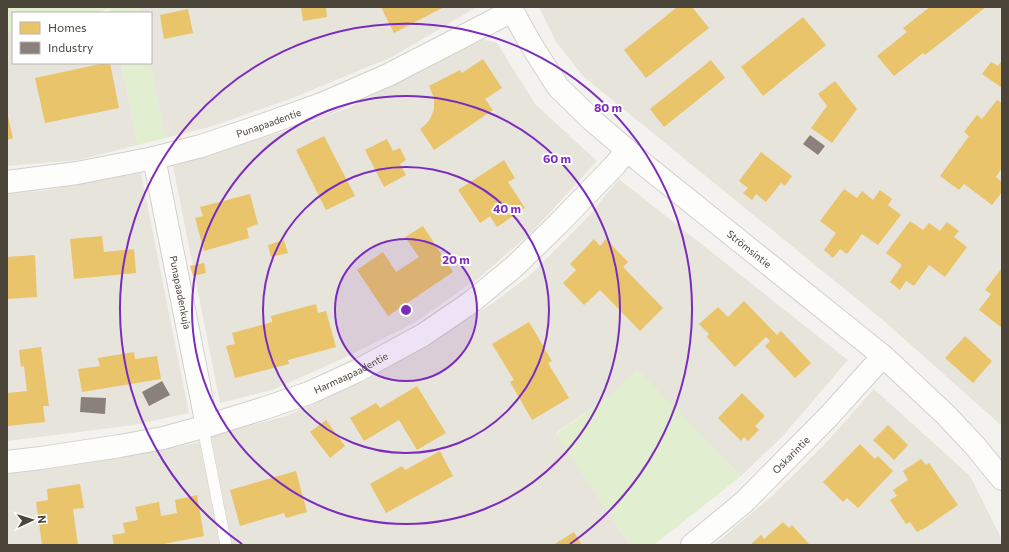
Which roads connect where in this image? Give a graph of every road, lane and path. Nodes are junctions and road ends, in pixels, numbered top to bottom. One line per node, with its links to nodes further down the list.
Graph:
1 (511, 9): 2 (street, Strömsintie); 3 (street, Punapaadentie)
2 (627, 150): 5 (street, Strömsintie); 6 (street, Harmaapaadentie)
3 (154, 158): 4 (street, Punapaadentie); 6 (street, Punapaadenkuja)
4 (7, 182)
5 (883, 356): 8 (street, Strömsintie); 10 (street, Oskarintie)
6 (205, 427): 7 (street, Harmaapaadentie); 9 (lane)
7 (7, 462)
8 (1002, 479)
9 (226, 545)
10 (692, 545)

